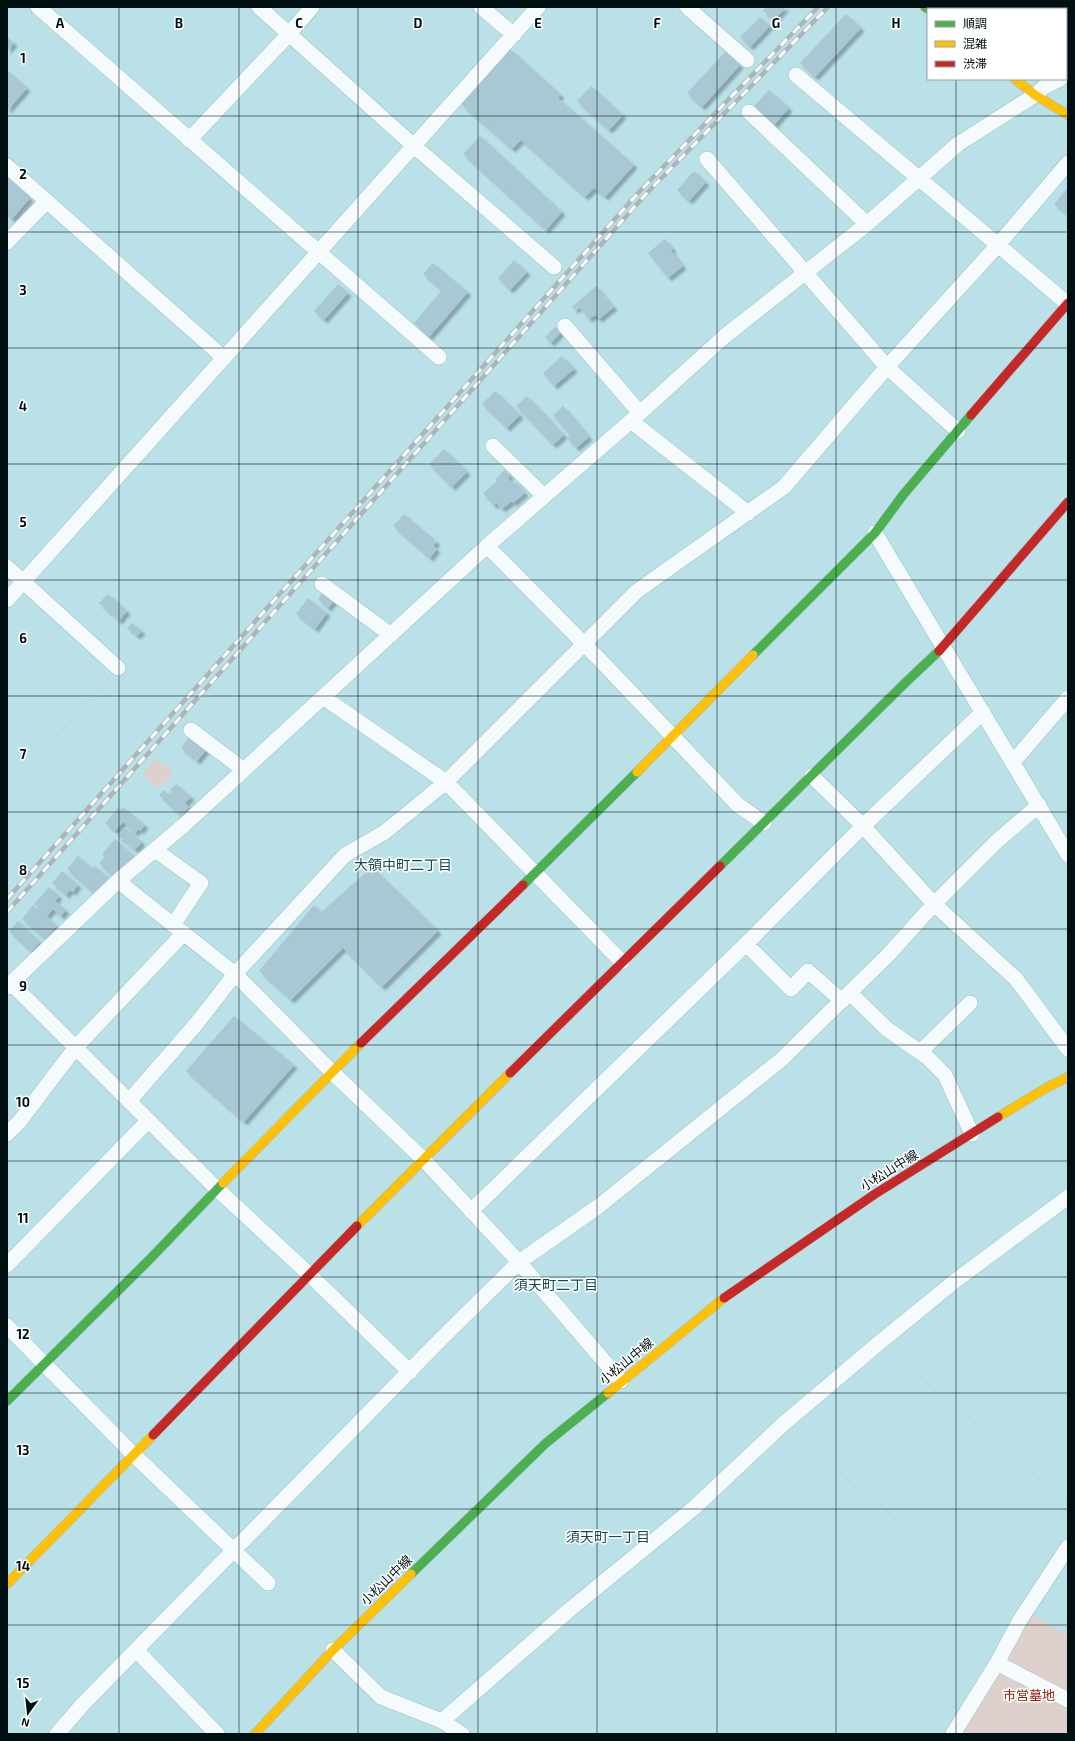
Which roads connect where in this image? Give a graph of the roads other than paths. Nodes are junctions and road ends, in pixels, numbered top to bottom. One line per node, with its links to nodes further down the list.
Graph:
1 (38, 7): 16 (street)
2 (259, 7): 7 (street)
3 (312, 7): 7 (street)
4 (481, 7): 8 (street)
5 (538, 7): 8 (street)
6 (686, 7): 9 (street)
7 (289, 34): 16 (street); 17 (street)
8 (514, 35): 17 (street)
9 (747, 60)
10 (796, 75): 21 (street)
11 (1018, 80): 13 (street)
12 (1058, 80): 13 (street)
13 (1042, 87): 15 (street); 21 (street)
14 (749, 112): 23 (street)
15 (1068, 115)
16 (189, 140): 26 (street)
17 (414, 146): 26 (street); 27 (street)
18 (707, 159): 28 (street)
19 (1068, 163): 25 (street)
20 (7, 166): 22 (street)
21 (919, 179): 23 (street); 25 (street)
22 (46, 202): 24 (street); 32 (street)
23 (867, 224): 28 (street)
24 (7, 242)
25 (998, 245): 29 (street); 33 (street)
26 (319, 252): 31 (street); 32 (street)
27 (554, 267)
28 (805, 273): 33 (street); 34 (street)
29 (1068, 303): 35 (street)
30 (565, 326): 34 (street)
31 (439, 357)
32 (224, 358): 43 (street)
33 (887, 367): 35 (street); 39 (street)
34 (636, 417): 37 (street); 39 (street)
35 (958, 431): 40 (street)
36 (493, 446): 37 (street)
37 (544, 496): 41 (street)
38 (1068, 502): 48 (street)
39 (748, 513): 47 (street)
40 (875, 533): 48 (street); 54 (street)
41 (487, 546): 46 (street); 47 (street)
42 (7, 567): 43 (street)
43 (23, 582): 45 (street); 49 (street)
44 (322, 584): 46 (street)
45 (7, 600)
46 (390, 635): 50 (street)
47 (584, 644): 54 (street); 58 (street)
48 (944, 647): 52 (street); 57 (street)
49 (118, 668)
50 (323, 697): 56 (street); 58 (street)
51 (1068, 698): 55 (street)
52 (983, 712): 55 (street); 61 (street)
53 (191, 730): 56 (street)
54 (672, 736): 60 (street); 64 (street)
55 (1013, 762): 59 (street)
56 (244, 770): 62 (street)
57 (812, 776): 60 (street); 61 (street)
58 (446, 782): 64 (street); 70 (street)
59 (1039, 805): 63 (street); 66 (street)
60 (764, 823): 69 (street)
61 (863, 826): 66 (street); 68 (street)
62 (155, 850): 65 (street); 67 (street)
63 (1067, 850)
64 (536, 872): 69 (street); 77 (street)
65 (118, 881): 67 (street); 71 (street)
66 (934, 904): 72 (street); 75 (street)
67 (178, 929): 70 (street); 74 (street)
68 (746, 944): 72 (street); 86 (street)
69 (622, 962): 83 (street)
70 (235, 974): 77 (street); 79 (street)
71 (9, 985): 74 (street)
72 (846, 997): 76 (street); 87 (street)
73 (970, 1003): 76 (street)
74 (76, 1047): 79 (street); 81 (street)
75 (1068, 1050)
76 (920, 1052): 82 (street)
77 (332, 1072): 83 (street); 84 (street)
78 (1068, 1077): 82 (street, 小松山中線)
79 (129, 1101): 80 (street)
80 (148, 1121): 84 (street); 88 (street)
81 (7, 1134)
82 (972, 1134): 93 (street, 小松山中線)
83 (423, 1159): 86 (street); 89 (street)
84 (217, 1189): 89 (street); 91 (street)
85 (1068, 1197): 104 (street)
86 (471, 1211): 87 (street)
87 (519, 1262): 92 (street); 93 (street)
88 (7, 1266)
89 (310, 1275): 92 (street); 95 (street)
90 (7, 1326): 91 (street)
91 (44, 1364): 94 (street); 95 (street)
92 (410, 1372): 97 (street)
93 (622, 1381): 100 (street, 小松山中線)
94 (7, 1401)
95 (134, 1455): 97 (street); 99 (street)
96 (1068, 1547): 102 (street)
97 (235, 1551): 98 (street); 101 (street)
98 (268, 1582)
99 (7, 1584)
100 (333, 1650): 104 (street); 107 (street, 小松山中線)
101 (137, 1651): 105 (street); 106 (street)
102 (997, 1663): 103 (street); 109 (street)
103 (1068, 1700)
104 (442, 1721): 108 (street)
105 (57, 1734)
106 (217, 1734)
107 (255, 1734)
108 (462, 1734)
109 (953, 1734)

